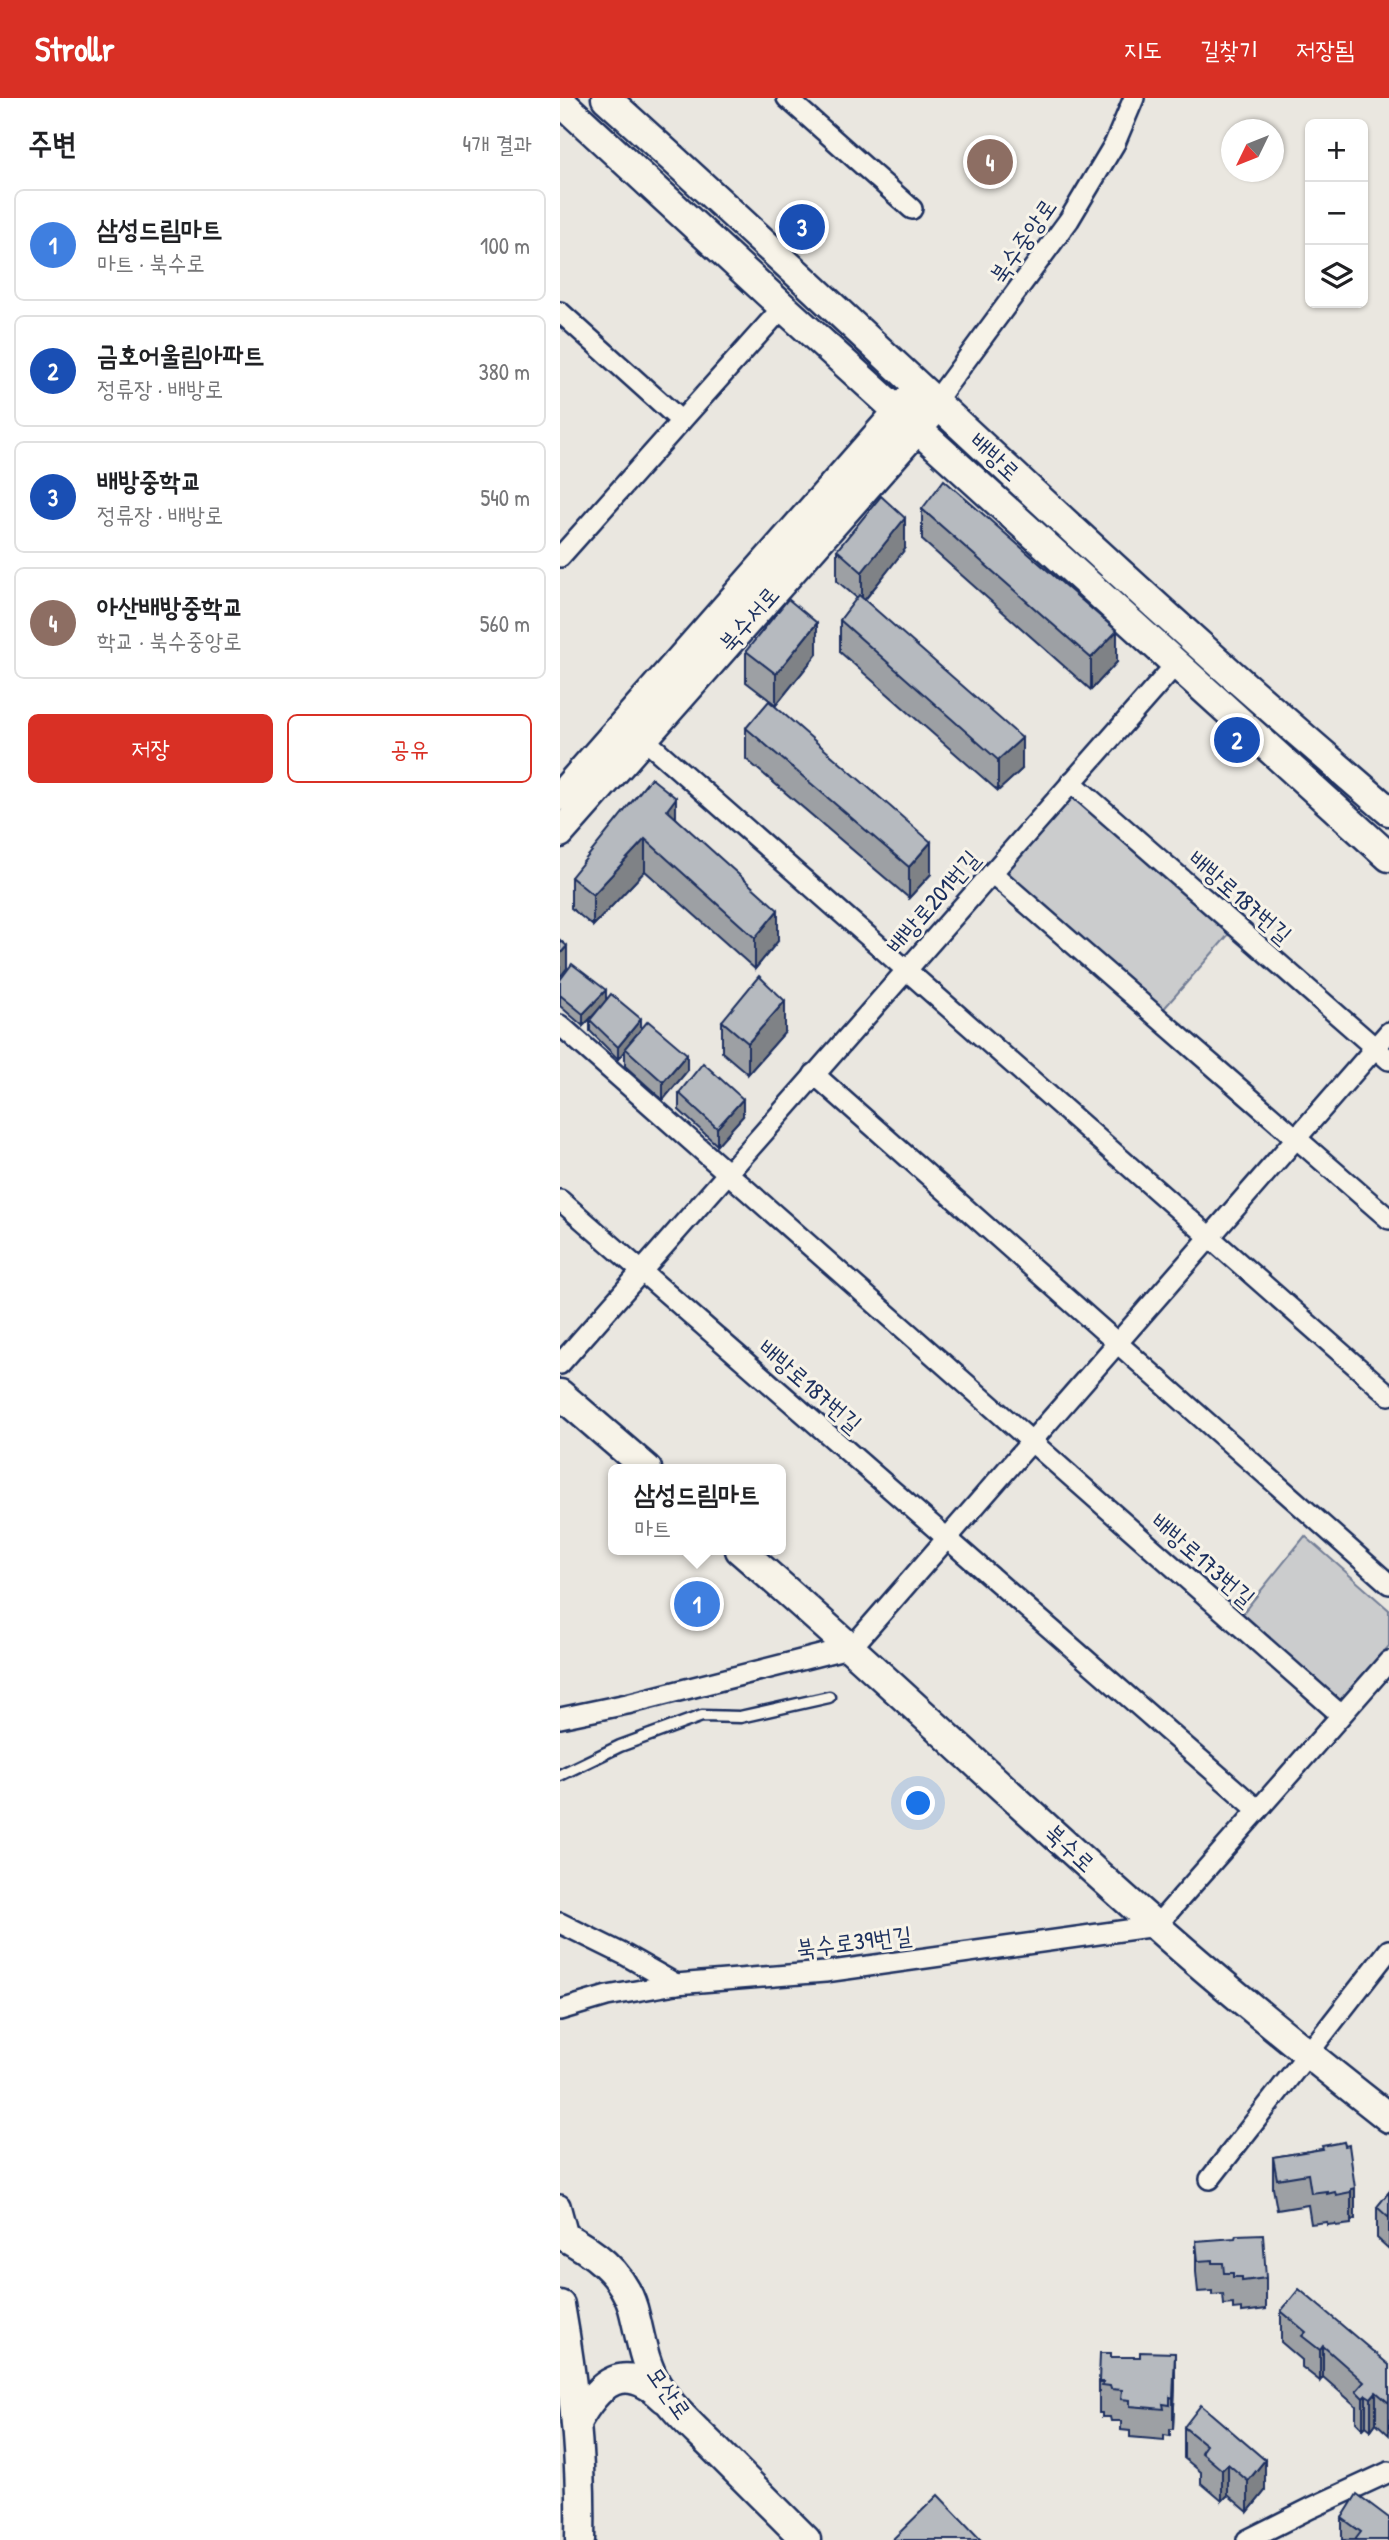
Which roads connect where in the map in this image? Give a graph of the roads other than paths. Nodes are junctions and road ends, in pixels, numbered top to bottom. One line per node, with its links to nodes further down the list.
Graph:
1 (606, 98): 8 (street, 배방로)
2 (787, 98): 5 (street)
3 (1134, 98): 8 (street, 북수중앙로)
4 (560, 101): 6 (street, 배방로)
5 (912, 209)
6 (783, 307): 9 (street, 배방로); 10 (street)
7 (563, 321): 10 (street)
8 (931, 398): 9 (street, 북수서로); 16 (street, 배방로)
9 (909, 420): 12 (street, 배방로); 13 (street, 북수서로); 15 (street, 북수서로)
10 (681, 421): 11 (street)
11 (560, 557)
12 (1176, 664): 14 (street, 배방로201번길); 18 (street, 배방로)
13 (644, 738): 17 (street, 북수서로); 20 (street)
14 (1072, 782): 19 (street, 배방로201번길); 23 (street, 배방로187번길)
15 (563, 785)
16 (1389, 811)
17 (560, 833)
18 (1389, 857)
19 (992, 873): 20 (street, 배방로201번길); 25 (street)
20 (906, 970): 24 (street, 배방로201번길); 29 (street)
21 (560, 1025): 26 (street)
22 (1389, 1032): 23 (street)
23 (1382, 1054): 25 (street)
24 (814, 1074): 26 (street, 배방로201번길); 31 (street)
25 (1296, 1139): 28 (street); 29 (street)
26 (728, 1173): 30 (street, 배방로201번길); 35 (street)
27 (560, 1200): 30 (street)
28 (1389, 1219)
29 (1210, 1237): 31 (street); 34 (street)
30 (641, 1271): 32 (street, 배방로201번길); 37 (street, 배방로187번길)
31 (1118, 1343): 35 (street); 39 (street)
32 (560, 1364)
33 (560, 1394): 36 (street)
34 (1389, 1395)
35 (1031, 1441): 37 (street); 43 (street, 배방로173번길)
36 (641, 1464)
37 (947, 1538): 40 (street); 46 (street)
38 (746, 1555): 40 (street, 북수로)
39 (1389, 1584)
40 (852, 1647): 44 (street); 48 (street, 북수로)
41 (1389, 1661): 43 (street)
42 (829, 1698): 45 (lane)
43 (1342, 1715): 46 (street)
44 (560, 1718)
45 (560, 1776)
46 (1258, 1810): 48 (street)
47 (560, 1923): 50 (street)
48 (1156, 1926): 50 (street, 북수로39번길); 52 (street, 북수로)
49 (1389, 1950): 52 (street)
50 (676, 1984): 51 (street, 북수로39번길)
51 (560, 2010)
52 (1307, 2053): 53 (street, 북수로); 54 (street)
53 (1389, 2118)
54 (1210, 2179)
55 (560, 2205): 56 (street)
56 (565, 2236): 58 (street, 모산로)
57 (560, 2305): 59 (street)
58 (676, 2410): 59 (street); 62 (street, 모산로)
59 (576, 2423): 61 (street)
60 (1389, 2472): 63 (street)
61 (580, 2540)
62 (806, 2540)
63 (1247, 2540)

